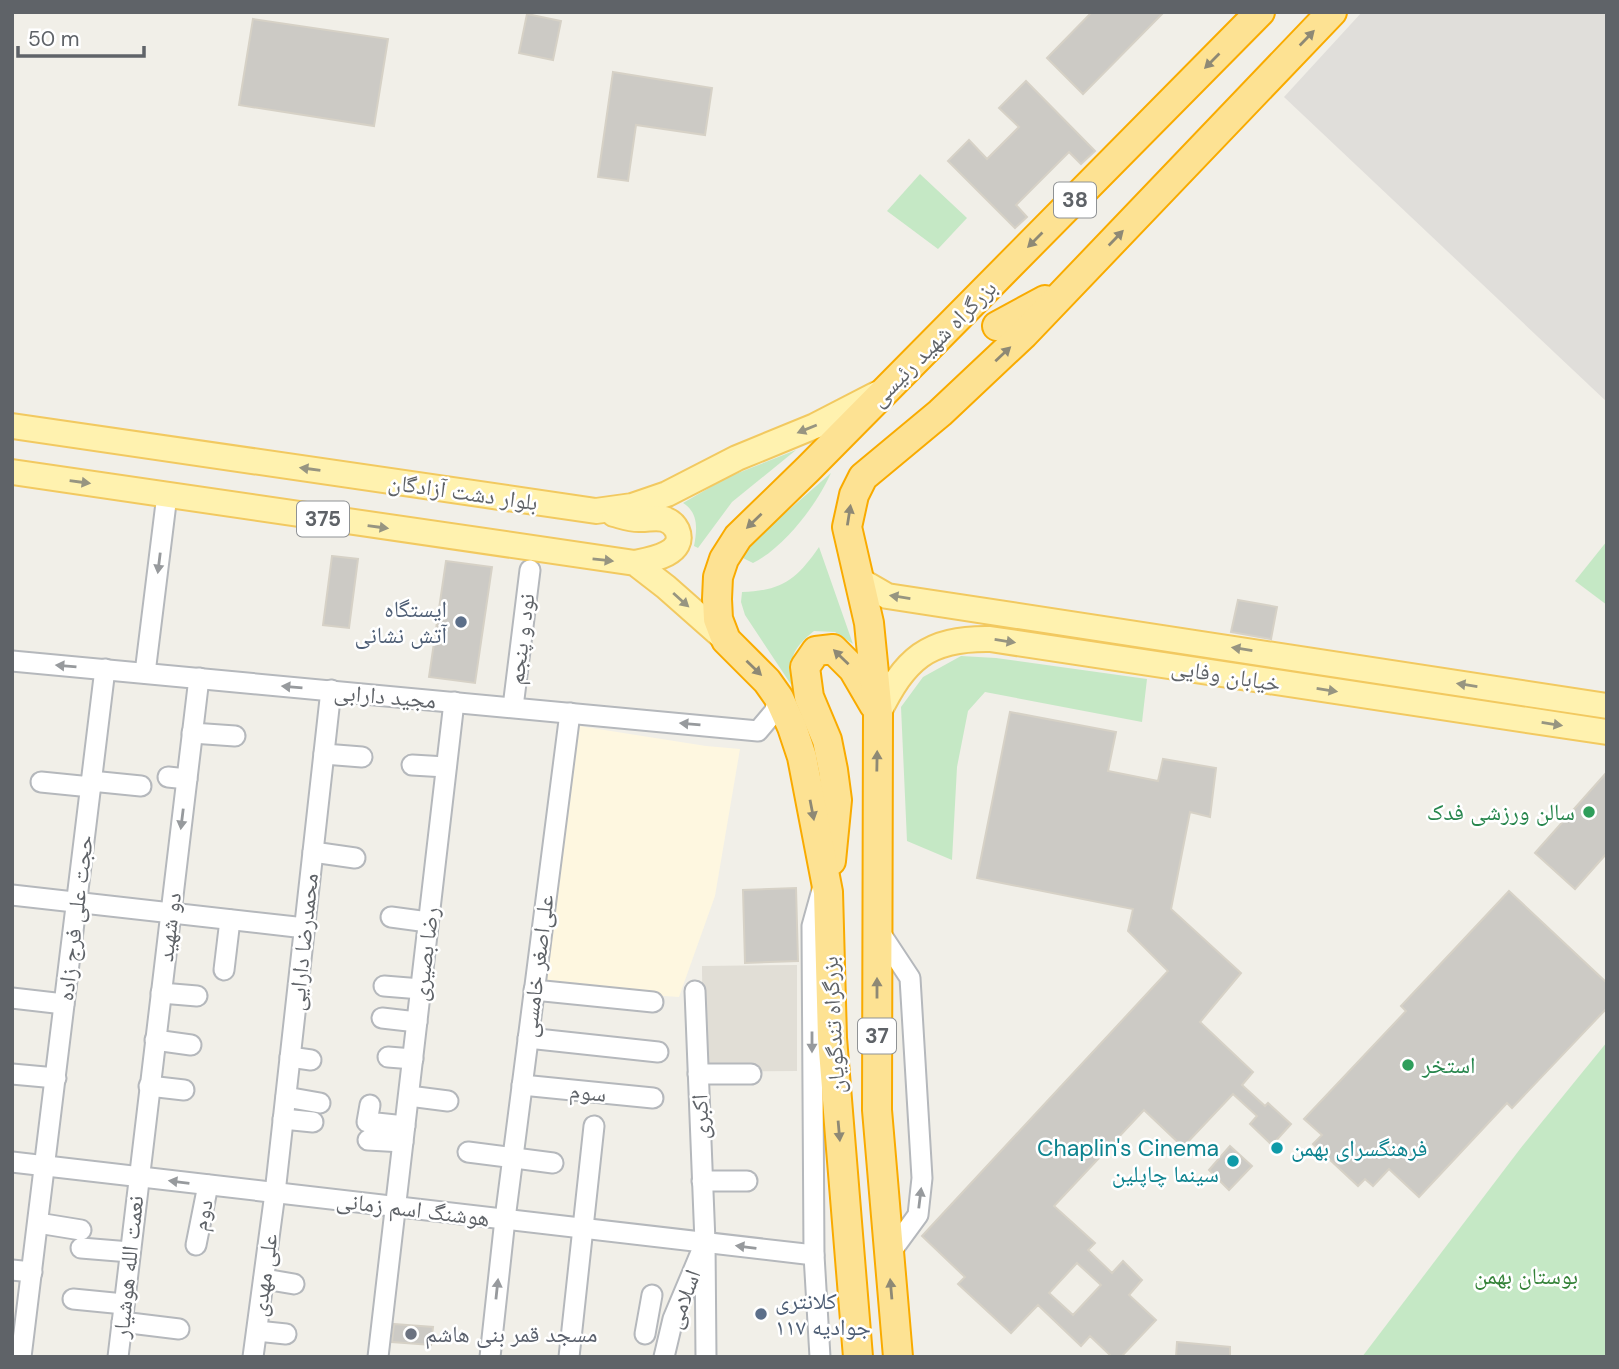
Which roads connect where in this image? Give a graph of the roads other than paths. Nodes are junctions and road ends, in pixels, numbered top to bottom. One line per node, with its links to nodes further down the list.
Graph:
1 (1260, 12): 5 (highway, بزرگراه شهید رئیسی / 38, one-way to 5)
2 (1332, 12): 3 (highway, 38, one-way to 2)
3 (1069, 287): 4 (highway); 12 (highway, 38, one-way to 3)
4 (997, 326)
5 (890, 387): 9 (main road, بلوار دشت آزادگان / 375, one-way to 9); 13 (highway, بزرگراه شهید رئیسی / 38, one-way to 13)
6 (12, 426): 9 (main road, بلوار دشت آزادگان / 375, one-way to 6)
7 (12, 472): 8 (main road, بلوار دشت آزادگان / 375, one-way to 8)
8 (167, 495): 10 (main road, بلوار دشت آزادگان / 375, one-way to 10); 16 (street, one-way to 16)
9 (596, 511): 10 (main road)
10 (635, 563): 13 (main road, بلوار دشت آزادگان / 375, one-way to 13)
11 (530, 570): 22 (street, نود و پنجم)
12 (861, 581): 21 (main road, خیابان وفایی, one-way to 12); 24 (highway, 38)
13 (726, 640): 19 (highway, one-way to 19)
14 (12, 661): 15 (street, مجید دارابی, one-way to 14)
15 (105, 669): 16 (street, مجید دارابی); 33 (street, حجت علی فرج زاده)
16 (145, 673): 17 (street, مجید دارابی)
17 (199, 678): 18 (street, مجید دارابی, one-way to 17); 26 (street, دو شهید)
18 (331, 690): 20 (street, مجید دارابی); 28 (street, محمدرضا دارایی)
19 (779, 698): 23 (street, مجید دارابی, one-way to 23); 37 (highway, بزرگراه تندگویان / 37, one-way to 37)
20 (454, 702): 22 (street, مجید دارابی); 31 (street, رضا بصیری)
21 (1607, 706)
22 (513, 707): 23 (street, مجید دارابی)
23 (570, 713): 49 (street, علی‌اصغر خامسی)
24 (878, 714): 25 (main road, خیابان وفایی, one-way to 25); 37 (highway, one-way to 37); 44 (highway, بزرگراه تندگویان / 37, one-way to 24)
25 (1607, 732)
26 (192, 733): 27 (street); 40 (street, دو شهید, one-way to 40)
27 (235, 736)
28 (324, 754): 29 (street); 35 (street, محمدرضا دارایی)
29 (362, 757)
30 (412, 765): 31 (street)
31 (446, 767): 43 (street, رضا بصیری)
32 (41, 782): 33 (street)
33 (91, 784): 34 (street); 39 (street, حجت علی فرج زاده)
34 (141, 786)
35 (313, 852): 36 (street); 45 (street, محمدرضا دارایی)
36 (355, 858)
37 (827, 885): 101 (street, one-way to 101); 123 (highway, بزرگراه تندگویان / 37, one-way to 123)
38 (12, 895): 39 (street)
39 (77, 903): 40 (street); 55 (street, حجت علی فرج زاده)
40 (170, 913): 42 (street); 51 (street, دو شهید)
41 (391, 918): 43 (street)
42 (230, 920): 45 (street); 46 (street)
43 (428, 922): 48 (street, رضا بصیری)
44 (876, 927): 102 (highway, بزرگراه تندگویان / 37, one-way to 44); 102 (street, one-way to 44)
45 (304, 928): 63 (street, محمدرضا دارایی)
46 (224, 971)
47 (384, 986): 48 (street)
48 (421, 989): 57 (street, رضا بصیری)
49 (534, 990): 54 (street); 58 (street, علی‌اصغر خامسی)
50 (695, 991): 67 (street, اکبری)
51 (161, 993): 52 (street); 59 (street, دو شهید)
52 (197, 996)
53 (12, 998): 55 (street)
54 (653, 1002)
55 (64, 1004): 69 (street, حجت علی فرج زاده)
56 (382, 1018): 57 (street)
57 (417, 1022): 64 (street, رضا بصیری)
58 (528, 1038): 61 (street); 70 (street, علی‌اصغر خامسی)
59 (155, 1040): 60 (street); 71 (street, دو شهید)
60 (191, 1045)
61 (658, 1052)
62 (387, 1057): 64 (street)
63 (290, 1058): 65 (street); 74 (street, محمدرضا دارایی)
64 (413, 1059): 73 (street, رضا بصیری)
65 (311, 1060)
66 (12, 1074): 69 (street)
67 (698, 1074): 68 (street); 90 (street, اکبری)
68 (751, 1074)
69 (56, 1078): 88 (street, حجت علی فرج زاده)
70 (522, 1085): 75 (street, سوم); 85 (street, علی‌اصغر خامسی)
71 (149, 1086): 72 (street); 89 (street, دو شهید)
72 (184, 1090)
73 (409, 1096): 76 (street); 82 (street, رضا بصیری)
74 (286, 1097): 77 (street); 79 (street, محمدرضا دارایی)
75 (653, 1098)
76 (448, 1101)
77 (320, 1103)
78 (370, 1105): 82 (street)
79 (283, 1119): 80 (street); 93 (street, محمدرضا دارایی)
80 (313, 1122)
81 (594, 1126): 97 (street)
82 (404, 1134): 83 (street); 94 (street, رضا بصیری)
83 (368, 1140)
84 (468, 1152): 85 (street)
85 (512, 1159): 87 (street); 95 (street, علی‌اصغر خامسی)
86 (12, 1163): 88 (street, هوشنگ اسم زمانی)
87 (553, 1163)
88 (45, 1166): 89 (street, هوشنگ اسم زمانی); 96 (street, حجت علی فرج زاده)
89 (138, 1177): 92 (street, هوشنگ اسم زمانی, one-way to 89); 100 (street, نعمت الله هوشیار)
90 (702, 1181): 91 (street); 98 (street, اکبری)
91 (747, 1181)
92 (208, 1185): 93 (street, هوشنگ اسم زمانی); 99 (street, دوم)
93 (275, 1193): 94 (street, هوشنگ اسم زمانی); 104 (street, علی مهدی)
94 (396, 1207): 95 (street, هوشنگ اسم زمانی); 117 (street, رضا بصیری)
95 (505, 1219): 97 (street, هوشنگ اسم زمانی); 118 (street, علی‌اصغر خامسی, one-way to 95)
96 (38, 1223): 100 (street); 103 (street, حجت علی فرج زاده)
97 (584, 1228): 98 (street, هوشنگ اسم زمانی); 119 (street)
98 (705, 1242): 101 (street, هوشنگ اسم زمانی, one-way to 98); 109 (street, اسلامی); 121 (street, اکبری)
99 (196, 1245)
100 (130, 1252): 107 (street, نعمت الله هوشیار)
101 (814, 1255): 122 (street)
102 (888, 1256): 124 (highway, بزرگراه تندگویان / 37, one-way to 102)
103 (22, 1271): 108 (street, حجت علی فرج زاده)
104 (264, 1279): 105 (street); 111 (street, علی مهدی)
105 (294, 1284)
106 (73, 1299): 107 (street)
107 (123, 1313): 110 (street); 115 (street, نعمت الله هوشیار)
108 (19, 1318): 114 (street, حجت علی فرج زاده)
109 (673, 1319): 113 (street); 120 (street, اسلامی)
110 (179, 1329)
111 (257, 1331): 112 (street); 116 (street, علی مهدی)
112 (286, 1334)
113 (645, 1334)
114 (21, 1357)
115 (118, 1357)
116 (253, 1357)
117 (378, 1357)
118 (490, 1357)
119 (569, 1357)
120 (664, 1357)
121 (706, 1357)
122 (820, 1357)
123 (858, 1357)
124 (898, 1357)

